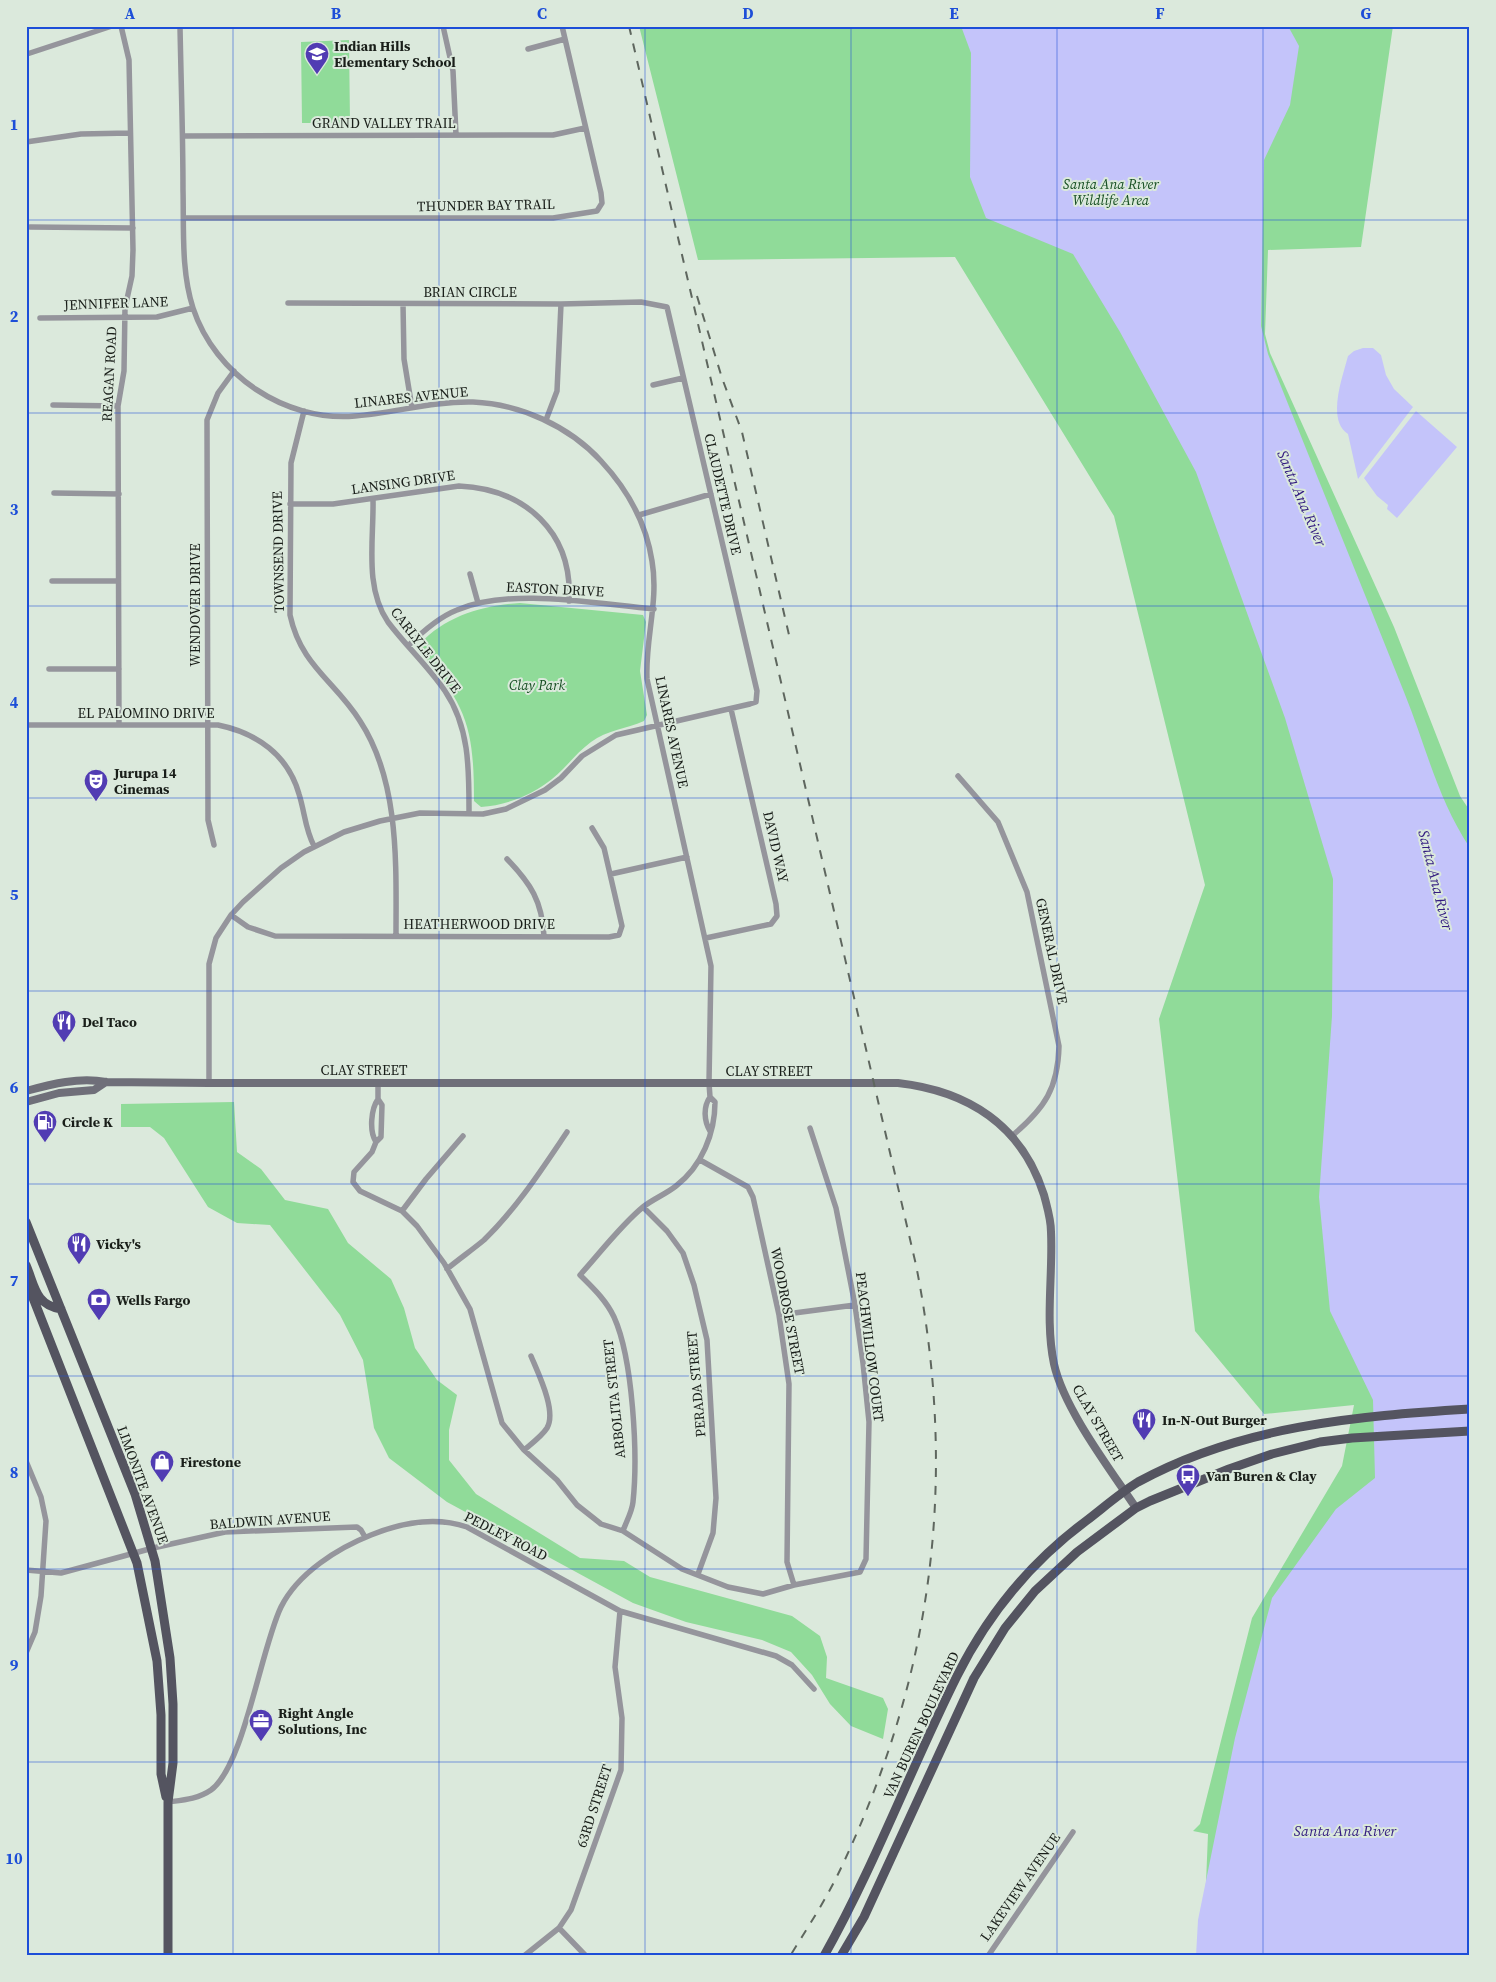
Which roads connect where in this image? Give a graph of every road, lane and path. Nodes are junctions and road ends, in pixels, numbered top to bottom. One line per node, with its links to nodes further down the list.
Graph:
1 (112, 26): 8 (street)
2 (121, 26): 10 (street, REAGAN ROAD)
3 (180, 26): 12 (street, LINARES AVENUE)
4 (443, 26): 11 (street)
5 (562, 26): 6 (street, THUNDER BAY TRAIL)
6 (565, 39): 7 (street); 9 (street, THUNDER BAY TRAIL)
7 (528, 49)
8 (26, 54)
9 (585, 128): 11 (street, GRAND VALLEY TRAIL); 14 (street, THUNDER BAY TRAIL)
10 (130, 133): 13 (street); 16 (street, REAGAN ROAD)
11 (456, 135): 12 (street, GRAND VALLEY TRAIL)
12 (183, 136): 14 (street, LINARES AVENUE)
13 (26, 142)
14 (184, 218): 21 (street, LINARES AVENUE)
15 (30, 227): 16 (street)
16 (133, 228): 22 (street, REAGAN ROAD)
17 (652, 302): 20 (street, BRIAN CIRCLE); 25 (street, CLAUDETTE DRIVE)
18 (288, 303): 19 (street, BRIAN CIRCLE)
19 (404, 304): 20 (street, BRIAN CIRCLE); 29 (street)
20 (561, 304): 31 (street)
21 (193, 308): 22 (street, JENNIFER LANE); 24 (street, LINARES AVENUE)
22 (125, 317): 23 (street, JENNIFER LANE); 28 (street, REAGAN ROAD)
23 (40, 318)
24 (234, 371): 30 (street, LINARES AVENUE); 50 (street, WENDOVER DRIVE)
25 (683, 378): 26 (street); 34 (street, CLAUDETTE DRIVE)
26 (653, 385)
27 (53, 405): 28 (street)
28 (118, 406): 33 (street, REAGAN ROAD)
29 (412, 408): 30 (street, LINARES AVENUE); 31 (street, LINARES AVENUE)
30 (304, 411): 36 (street, TOWNSEND DRIVE)
31 (546, 420): 37 (street, LINARES AVENUE)
32 (54, 493): 33 (street)
33 (119, 494): 40 (street, REAGAN ROAD)
34 (711, 494): 37 (street); 47 (street, CLAUDETTE DRIVE)
35 (373, 499): 36 (street, LANSING DRIVE); 42 (street, LANSING DRIVE); 44 (street, CARLYLE DRIVE)
36 (290, 504): 54 (street, TOWNSEND DRIVE)
37 (639, 515): 43 (street, LINARES AVENUE)
38 (470, 574): 41 (street)
39 (52, 581): 40 (street)
40 (118, 582): 46 (street, REAGAN ROAD)
41 (478, 602): 42 (street, EASTON DRIVE); 44 (street, EASTON DRIVE)
42 (569, 602): 43 (street, EASTON DRIVE)
43 (654, 609): 51 (street, LINARES AVENUE)
44 (408, 646): 53 (street, CARLYLE DRIVE)
45 (49, 669): 46 (street)
46 (119, 669): 49 (street, REAGAN ROAD)
47 (731, 709): 51 (street); 64 (street, DAVID WAY)
48 (26, 725): 49 (street, EL PALOMINO DRIVE)
49 (119, 725): 50 (street, EL PALOMINO DRIVE)
50 (208, 725): 56 (street, WENDOVER DRIVE); 57 (street, EL PALOMINO DRIVE)
51 (656, 725): 53 (street); 58 (street, LINARES AVENUE)
52 (958, 776): 73 (street, GENERAL DRIVE)
53 (469, 814): 54 (street)
54 (391, 819): 57 (street); 62 (street, TOWNSEND DRIVE)
55 (592, 828): 60 (street, HEATHERWOOD DRIVE)
56 (214, 845)
57 (314, 846): 61 (street)
58 (687, 857): 60 (street); 64 (street, LINARES AVENUE)
59 (507, 860): 63 (street)
60 (611, 874): 63 (street, HEATHERWOOD DRIVE)
61 (231, 915): 62 (street, HEATHERWOOD DRIVE); 66 (street)
62 (396, 936): 63 (street, HEATHERWOOD DRIVE)
63 (544, 936)
64 (706, 938): 68 (street, LINARES AVENUE)
65 (106, 1082): 66 (main road, CLAY STREET); 69 (main road, CLAY STREET); 70 (main road, CLAY STREET)
66 (209, 1083): 67 (main road, CLAY STREET)
67 (378, 1083): 68 (main road, CLAY STREET); 77 (street)
68 (710, 1084): 73 (main road, CLAY STREET); 75 (street, LINARES AVENUE)
69 (26, 1091)
70 (26, 1102)
71 (810, 1128): 82 (street, PEACHWILLOW COURT)
72 (567, 1132): 80 (street)
73 (1013, 1135): 91 (main road, CLAY STREET)
74 (463, 1136): 77 (street)
75 (700, 1160): 76 (street); 84 (street, WOODROSE STREET)
76 (643, 1207): 93 (street, ARBOLITA STREET); 99 (street, PERADA STREET)
77 (402, 1211): 80 (street)
78 (26, 1222): 83 (main road, LIMONITE AVENUE)
79 (26, 1265): 83 (main road)
80 (447, 1269): 88 (street)
81 (26, 1280): 96 (main road, LIMONITE AVENUE)
82 (854, 1305): 84 (street); 100 (street, PEACHWILLOW COURT)
83 (61, 1309): 95 (main road, LIMONITE AVENUE)
84 (779, 1315): 100 (street, WOODROSE STREET)
85 (531, 1356): 88 (street)
86 (1470, 1409): 91 (main road, VAN BUREN BOULEVARD)
87 (1470, 1431): 92 (main road, VAN BUREN BOULEVARD)
88 (524, 1450): 93 (street)
89 (26, 1461): 90 (street)
90 (29, 1476): 98 (street)
91 (1125, 1491): 92 (main road, CLAY STREET); 110 (main road, VAN BUREN BOULEVARD)
92 (1136, 1508): 111 (main road, VAN BUREN BOULEVARD)
93 (623, 1531): 99 (street)
94 (365, 1537): 95 (street, BALDWIN AVENUE); 101 (street, PEDLEY ROAD); 104 (street, PEDLEY ROAD)
95 (153, 1548): 96 (street, BALDWIN AVENUE); 104 (main road, LIMONITE AVENUE)
96 (134, 1553): 98 (street, BALDWIN AVENUE); 104 (main road, LIMONITE AVENUE)
97 (26, 1570): 98 (street, BALDWIN AVENUE)
98 (42, 1573): 102 (street)
99 (698, 1574): 100 (street)
100 (794, 1585)
101 (620, 1611): 103 (street, PEDLEY ROAD); 106 (street, 63RD STREET)
102 (26, 1653)
103 (814, 1688)
104 (168, 1802): 107 (main road, LIMONITE AVENUE)
105 (1073, 1832): 112 (street, LAKEVIEW AVENUE)
106 (559, 1928): 108 (street, 63RD STREET); 109 (street)
107 (168, 1956)
108 (524, 1956)
109 (586, 1956)
110 (824, 1956)
111 (841, 1956)
112 (988, 1956)

